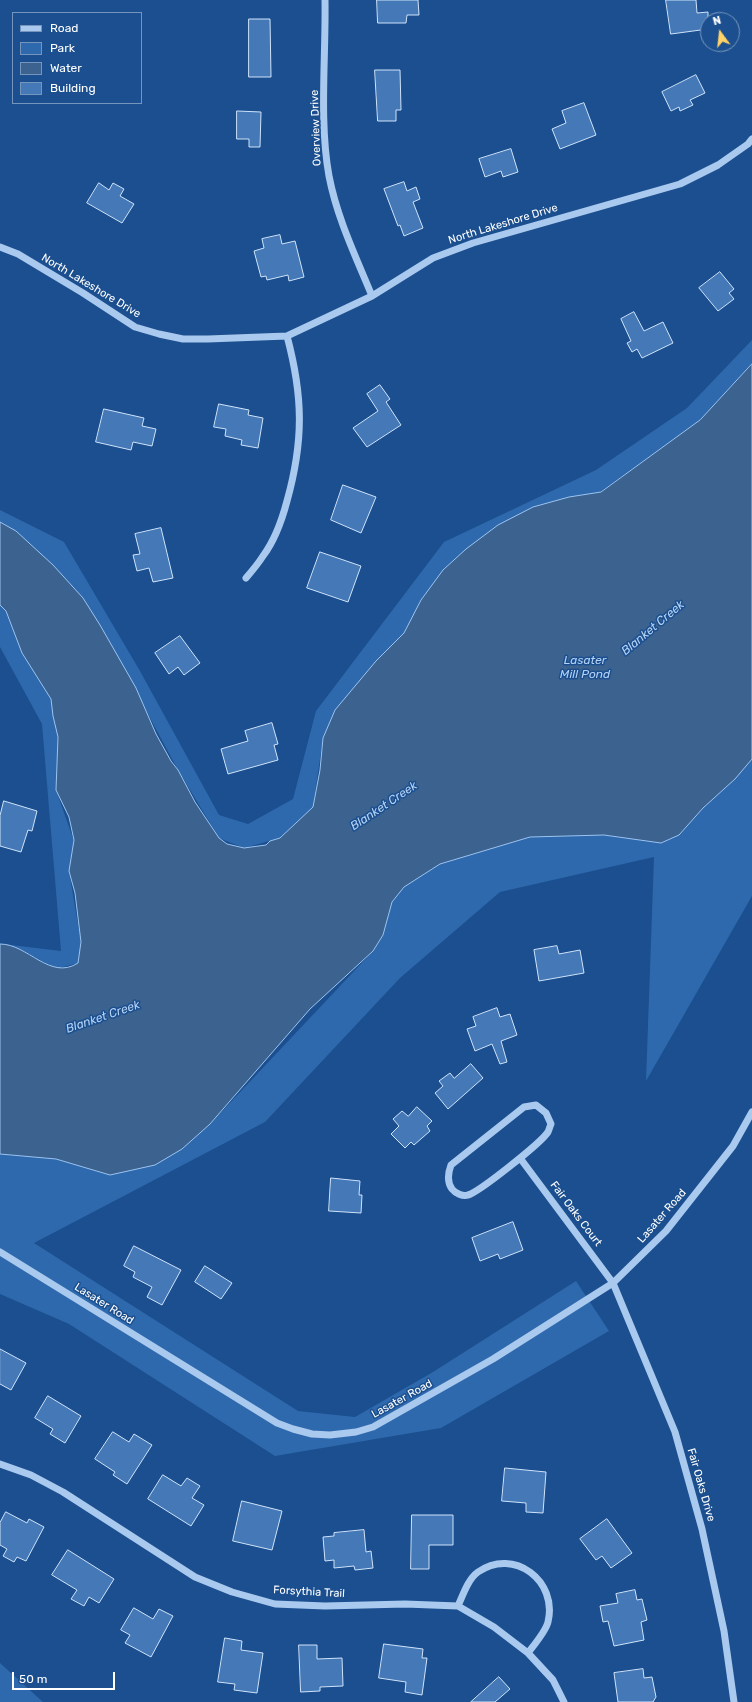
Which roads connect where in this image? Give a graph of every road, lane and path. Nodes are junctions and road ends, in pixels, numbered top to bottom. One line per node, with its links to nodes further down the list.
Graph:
1 (325, 0): 4 (street, Overview Drive)
2 (752, 139): 4 (street, North Lakeshore Drive)
3 (0, 247): 5 (street, North Lakeshore Drive)
4 (372, 296): 5 (street, North Lakeshore Drive)
5 (287, 336): 6 (street)
6 (246, 578)
7 (752, 1112): 10 (street, Lasater Road)
8 (520, 1158): 8 (street); 10 (street, Fair Oaks Court)
9 (0, 1252): 10 (street, Lasater Road)
10 (613, 1283): 15 (street, Fair Oaks Drive)
11 (0, 1464): 12 (street, Forsythia Trail)
12 (458, 1606): 13 (street, Forsythia Trail); 13 (street)
13 (528, 1653): 14 (street, Forsythia Trail)
14 (564, 1702)
15 (734, 1702)

